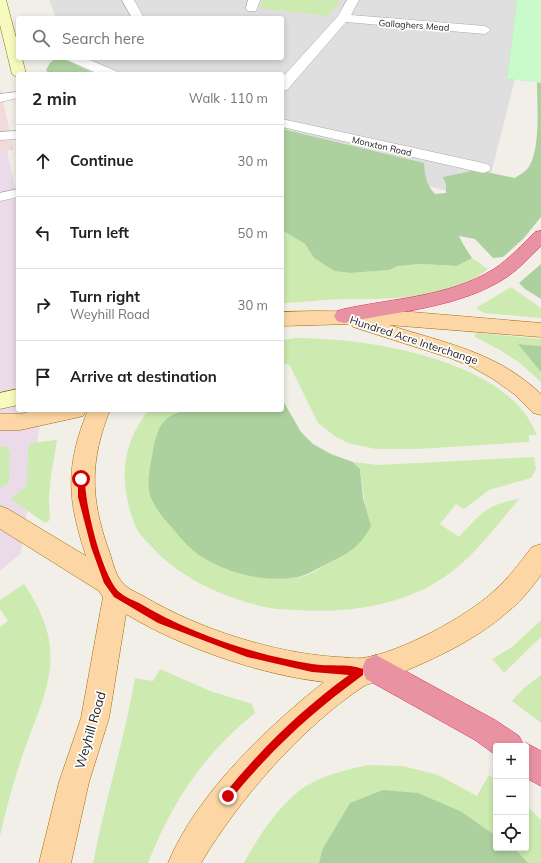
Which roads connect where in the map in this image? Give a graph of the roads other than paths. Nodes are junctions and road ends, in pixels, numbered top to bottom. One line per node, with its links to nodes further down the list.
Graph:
1 (128, 0): 4 (street)
2 (353, 0): 5 (street)
3 (0, 2): 7 (main road)
4 (137, 16)
5 (343, 18): 6 (street, Gallaghers Mead); 12 (street)
6 (485, 30)
7 (15, 45)
8 (17, 60): 10 (main road)
9 (79, 60): 11 (street)
10 (19, 72)
11 (106, 72)
12 (284, 84)
13 (16, 95): 14 (lane)
14 (0, 98)
15 (284, 123): 18 (street, Monxton Road)
16 (16, 135): 17 (lane)
17 (0, 136)
18 (483, 168)
19 (16, 193): 20 (lane)
20 (0, 197)
21 (541, 236): 22 (highway)
22 (344, 316): 23 (main road, Hundred Acre Interchange); 24 (main road, Hundred Acre Interchange); 27 (main road, Hundred Acre Interchange)
23 (284, 319)
24 (541, 330)
25 (16, 398): 26 (main road)
26 (0, 401)
27 (541, 407)
28 (66, 412): 30 (main road)
29 (98, 412): 33 (main road)
30 (0, 422)
31 (0, 516): 33 (main road)
32 (541, 555): 34 (main road)
33 (112, 589): 34 (main road); 38 (main road, Weyhill Road)
34 (368, 670): 35 (highway); 39 (main road)
35 (504, 743)
36 (529, 761): 37 (highway)
37 (541, 771)
38 (55, 863)
39 (184, 863)

